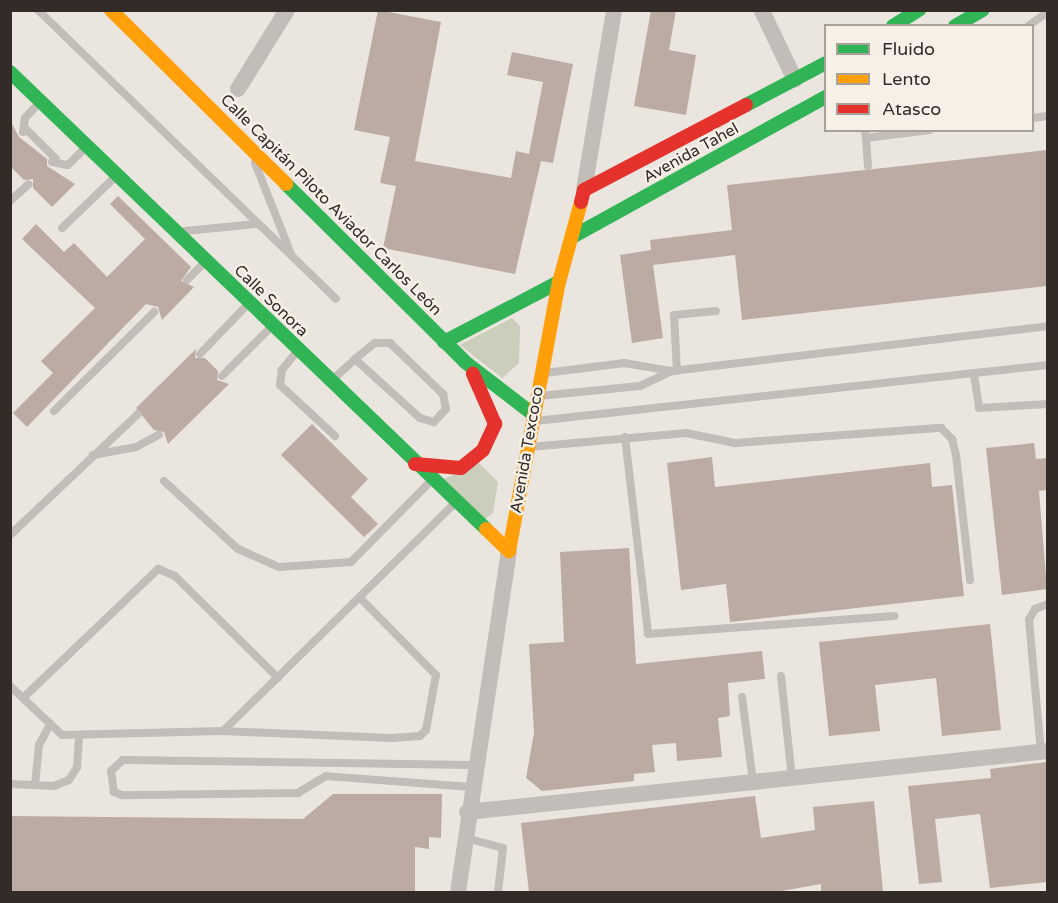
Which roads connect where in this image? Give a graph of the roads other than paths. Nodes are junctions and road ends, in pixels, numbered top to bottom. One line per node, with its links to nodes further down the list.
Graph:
1 (38, 10): 27 (lane)
2 (111, 10): 19 (street, Calle Capitán Piloto Aviador Carlos León)
3 (287, 10): 15 (street)
4 (614, 10): 25 (street, Avenida Texcoco)
5 (762, 10): 14 (street)
6 (914, 12): 9 (street)
7 (1047, 12): 11 (lane)
8 (976, 17): 10 (street)
9 (895, 24)
10 (960, 24)
11 (1031, 24)
12 (824, 64): 14 (street, Avenida Tahel)
13 (10, 72): 17 (street, Calle Sonora)
14 (795, 81): 25 (street, Avenida Tahel)
15 (238, 88)
16 (824, 98): 30 (street, Avenida Tahel)
17 (40, 101): 21 (street, Calle Sonora); 21 (lane)
18 (898, 132): 20 (lane)
19 (238, 133): 31 (lane); 41 (street, Calle Capitán Piloto Aviador Carlos León)
20 (865, 134): 22 (lane)
21 (87, 146): 23 (street, Calle Sonora)
22 (868, 166)
23 (116, 176): 28 (lane); 29 (street, Calle Sonora)
24 (29, 184): 26 (lane)
25 (584, 190): 30 (street, Avenida Texcoco)
26 (10, 201)
27 (257, 224): 29 (lane); 31 (lane)
28 (62, 228)
29 (173, 229): 32 (street, Calle Sonora)
30 (572, 237): 34 (street, Avenida Texcoco)
31 (293, 257): 35 (lane)
32 (206, 261): 33 (lane); 36 (street, Calle Sonora)
33 (187, 280)
34 (559, 282): 41 (street); 48 (street, Avenida Texcoco)
35 (336, 299)
36 (249, 303): 39 (street, Calle Sonora); 43 (lane)
37 (716, 311): 47 (lane)
38 (154, 312): 54 (lane)
39 (272, 326): 42 (street, Calle Sonora); 50 (lane)
40 (1047, 326): 47 (lane)
41 (444, 342): 45 (street, Calle Capitán Piloto Aviador Carlos León)
42 (298, 350): 51 (street, Calle Sonora); 58 (lane)
43 (200, 354)
44 (355, 359): 44 (lane); 51 (lane)
45 (465, 362): 56 (street, Calle Capitán Piloto Aviador Carlos León); 62 (street)
46 (1047, 365): 49 (lane)
47 (675, 371): 48 (lane); 52 (lane)
48 (540, 373): 52 (street, Avenida Texcoco)
49 (974, 375): 53 (lane); 56 (lane)
50 (222, 376)
51 (331, 380): 62 (street, Calle Sonora)
52 (537, 396): 56 (street, Avenida Texcoco)
53 (1047, 404)
54 (54, 411)
55 (138, 414): 61 (lane)
56 (533, 418): 60 (street, Avenida Texcoco)
57 (159, 435): 61 (lane)
58 (335, 436)
59 (625, 437): 60 (lane); 68 (lane); 71 (lane)
60 (529, 448): 67 (street, Avenida Texcoco)
61 (93, 455): 66 (lane)
62 (415, 464): 63 (street, Calle Sonora)
63 (432, 480): 64 (lane); 65 (street, Calle Sonora)
64 (164, 481)
65 (455, 503): 67 (street, Calle Sonora); 69 (lane)
66 (10, 535)
67 (509, 551): 83 (street, Avenida Texcoco)
68 (970, 580)
69 (361, 599): 73 (lane); 78 (lane)
70 (1047, 604): 80 (lane)
71 (894, 616)
72 (781, 676): 85 (lane)
73 (278, 678): 76 (lane); 78 (lane)
74 (10, 686): 76 (lane)
75 (742, 697): 87 (lane)
76 (23, 698): 77 (lane)
77 (50, 724): 79 (lane); 89 (lane)
78 (224, 731): 79 (lane)
79 (79, 735): 89 (lane)
80 (1044, 752): 85 (street)
81 (326, 760): 82 (lane); 84 (lane); 84 (lane)
82 (409, 761): 83 (lane); 86 (lane)
83 (473, 765): 90 (street, Avenida Texcoco)
84 (326, 776): 86 (lane)
85 (792, 778): 87 (street)
86 (408, 779): 90 (lane)
87 (754, 783): 91 (street)
88 (10, 784): 89 (lane)
89 (35, 785)
90 (471, 787): 91 (street, Avenida Texcoco)
91 (467, 812): 92 (street, Avenida Texcoco)
92 (466, 838): 93 (street, Avenida Texcoco); 94 (lane)
93 (458, 892)
94 (498, 892)

